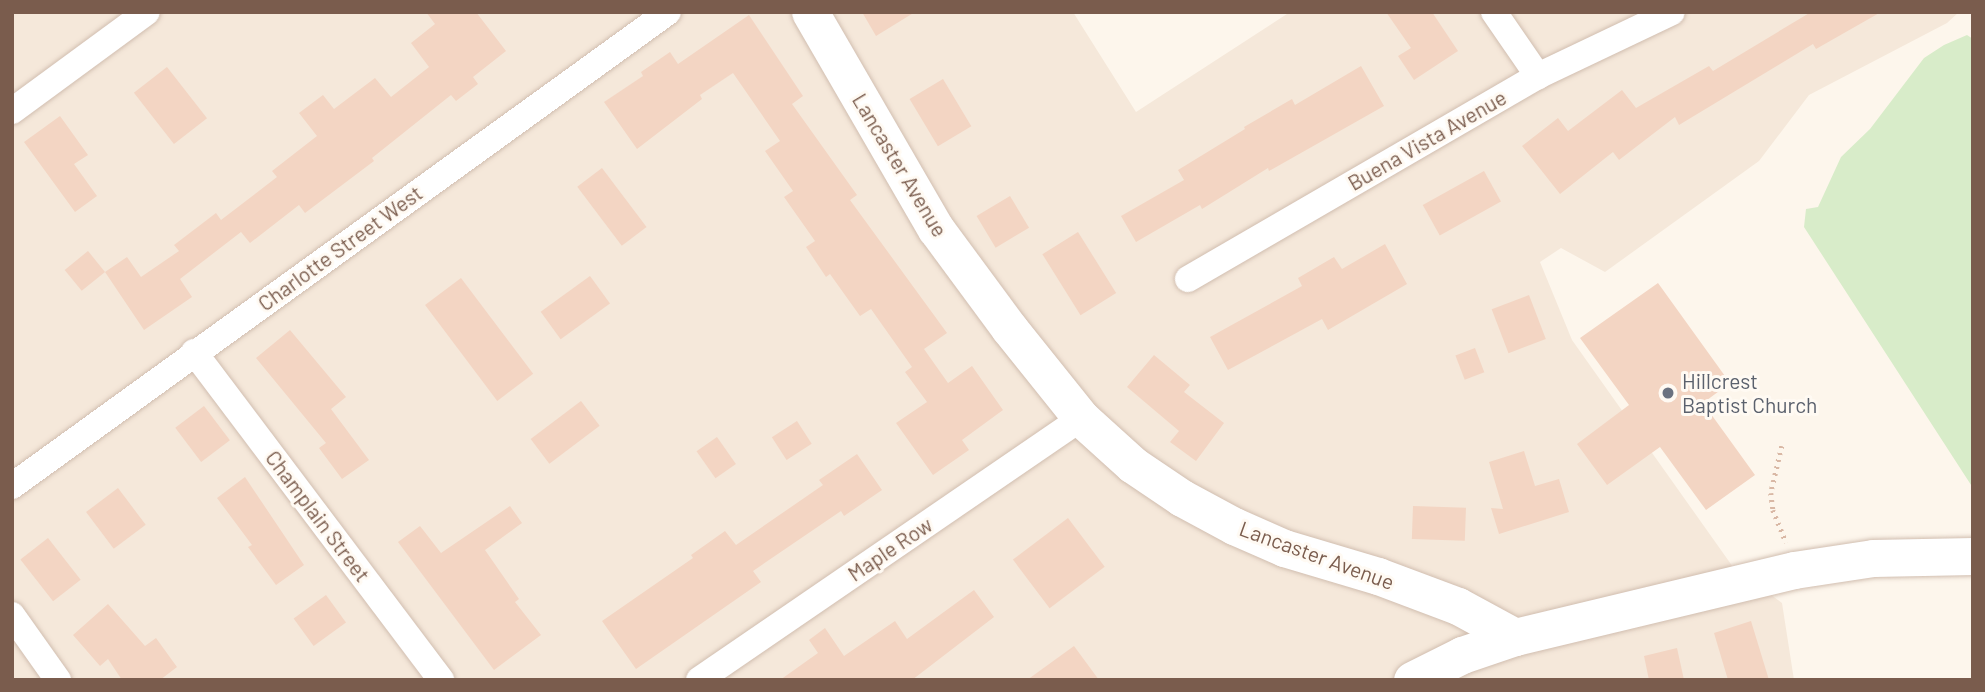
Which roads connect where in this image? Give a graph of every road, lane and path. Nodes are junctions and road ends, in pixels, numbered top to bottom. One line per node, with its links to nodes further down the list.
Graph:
1 (147, 12): 7 (street)
2 (668, 12): 9 (street, Charlotte Street West)
3 (810, 12): 10 (street, Lancaster Avenue)
4 (1494, 12): 6 (street)
5 (1672, 12): 6 (street, Buena Vista Avenue)
6 (1538, 76): 8 (street, Buena Vista Avenue)
7 (12, 111)
8 (1188, 279)
9 (194, 352): 12 (street, Charlotte Street West); 18 (street, Champlain Street)
10 (1081, 418): 16 (street, Lancaster Avenue); 19 (street, Maple Row)
11 (1782, 446): 14 (path)
12 (12, 486)
13 (1973, 556): 14 (street)
14 (1794, 570): 16 (street)
15 (12, 615): 17 (street)
16 (1515, 637): 20 (street)
17 (58, 680)
18 (441, 680)
19 (699, 680)
20 (1412, 680)

